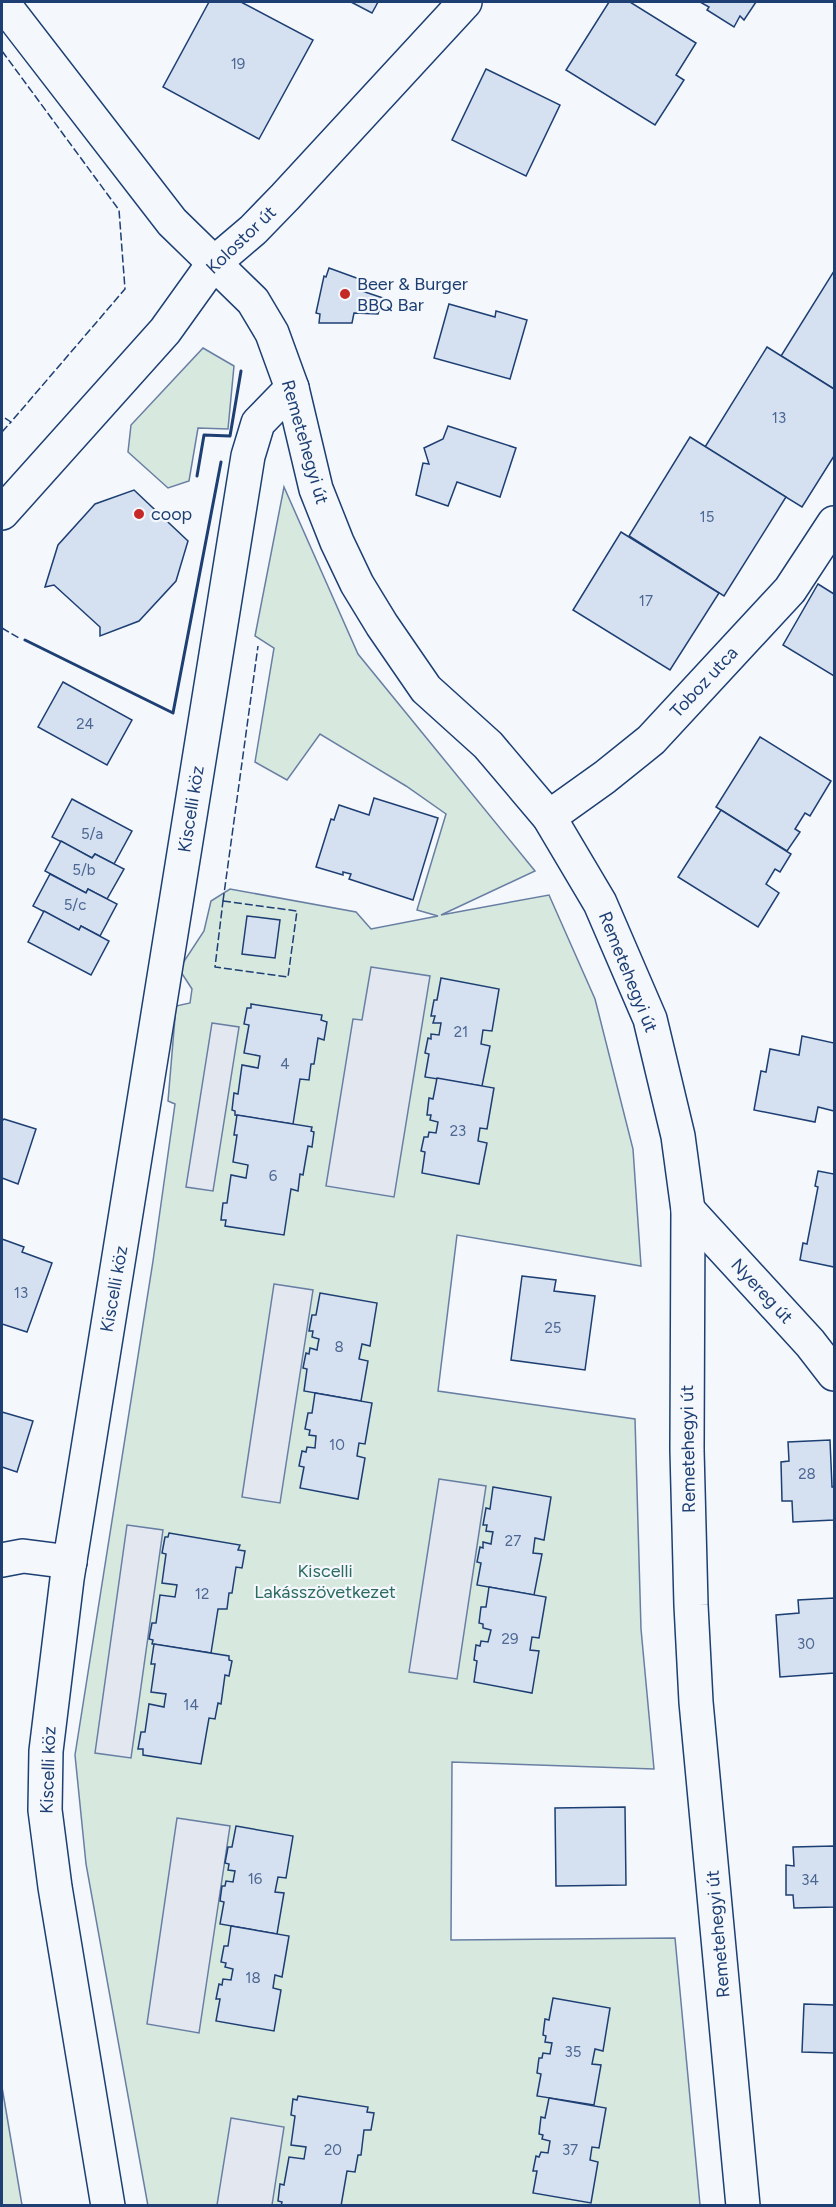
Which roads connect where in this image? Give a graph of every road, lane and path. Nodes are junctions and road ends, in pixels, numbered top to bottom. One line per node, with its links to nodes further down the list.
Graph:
1 (2, 2): 3 (street, Remetehegyi út)
2 (465, 2): 3 (street, Kolostor út)
3 (213, 264): 4 (street, Remetehegyi út); 5 (street, Kolostor út)
4 (292, 388): 7 (street, Remetehegyi út); 11 (street, Kiscelli köz)
5 (2, 513)
6 (834, 523): 7 (street, Toboz utca)
7 (549, 817): 8 (street, Remetehegyi út)
8 (688, 1210): 9 (street, Nyereg út); 13 (street, Remetehegyi út)
9 (834, 1374)
10 (2, 1560): 11 (street)
11 (70, 1562): 12 (street, Kiscelli köz)
12 (108, 2205)
13 (742, 2205)

